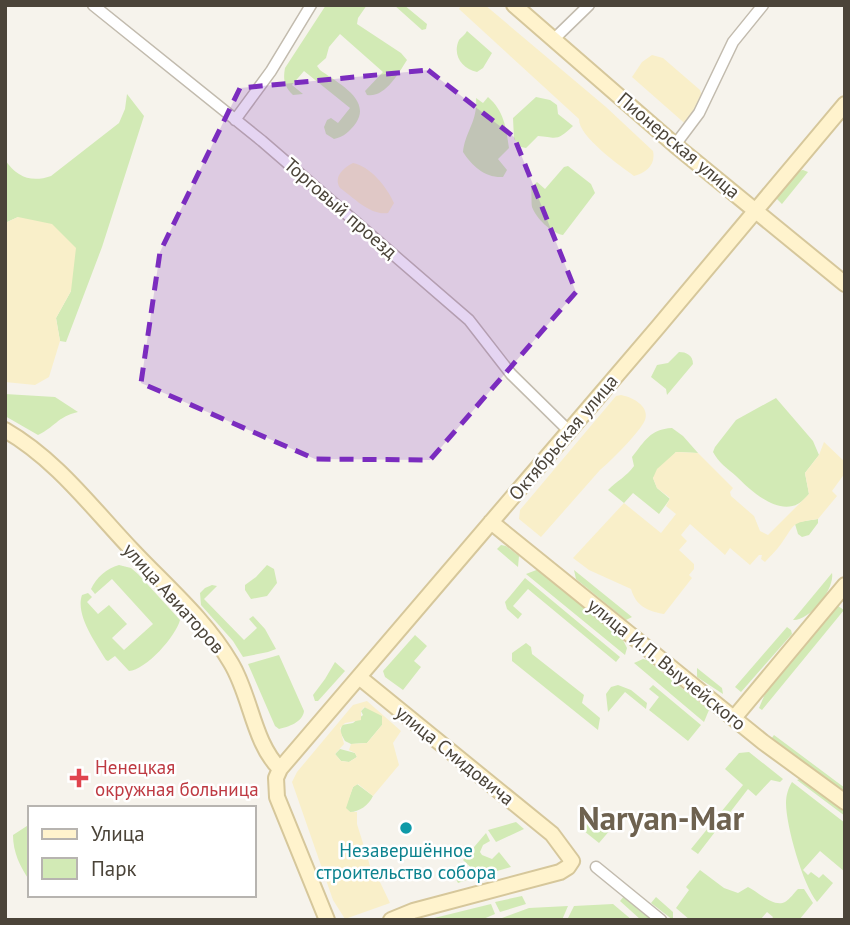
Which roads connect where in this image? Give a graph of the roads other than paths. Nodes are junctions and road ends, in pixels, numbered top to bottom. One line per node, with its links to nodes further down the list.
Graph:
1 (93, 5): 8 (street, Торговый проезд)
2 (311, 5): 8 (street)
3 (514, 5): 6 (main road, Пионерская улица)
4 (589, 5): 6 (street)
5 (763, 5): 9 (street)
6 (554, 39): 9 (main road, Пионерская улица)
7 (845, 104): 10 (main road, Октябрьская улица)
8 (235, 120): 13 (street, Торговый проезд)
9 (675, 145): 10 (main road, Пионерская улица)
10 (757, 210): 11 (main road, Пионерская улица); 13 (main road, Октябрьская улица)
11 (845, 284)
12 (5, 430): 18 (main road, улица Авиаторов)
13 (569, 431): 14 (main road, Октябрьская улица)
14 (491, 522): 16 (main road, Октябрьская улица); 17 (main road, улица И.П. Выучейского)
15 (845, 585): 17 (main road)
16 (359, 677): 18 (main road, Октябрьская улица); 22 (main road, улица Смидовича)
17 (734, 718): 19 (main road, улица И.П. Выучейского)
18 (280, 769): 21 (main road)
19 (845, 802)
20 (596, 867): 23 (street)
21 (327, 920)
22 (391, 920)
23 (661, 920)

